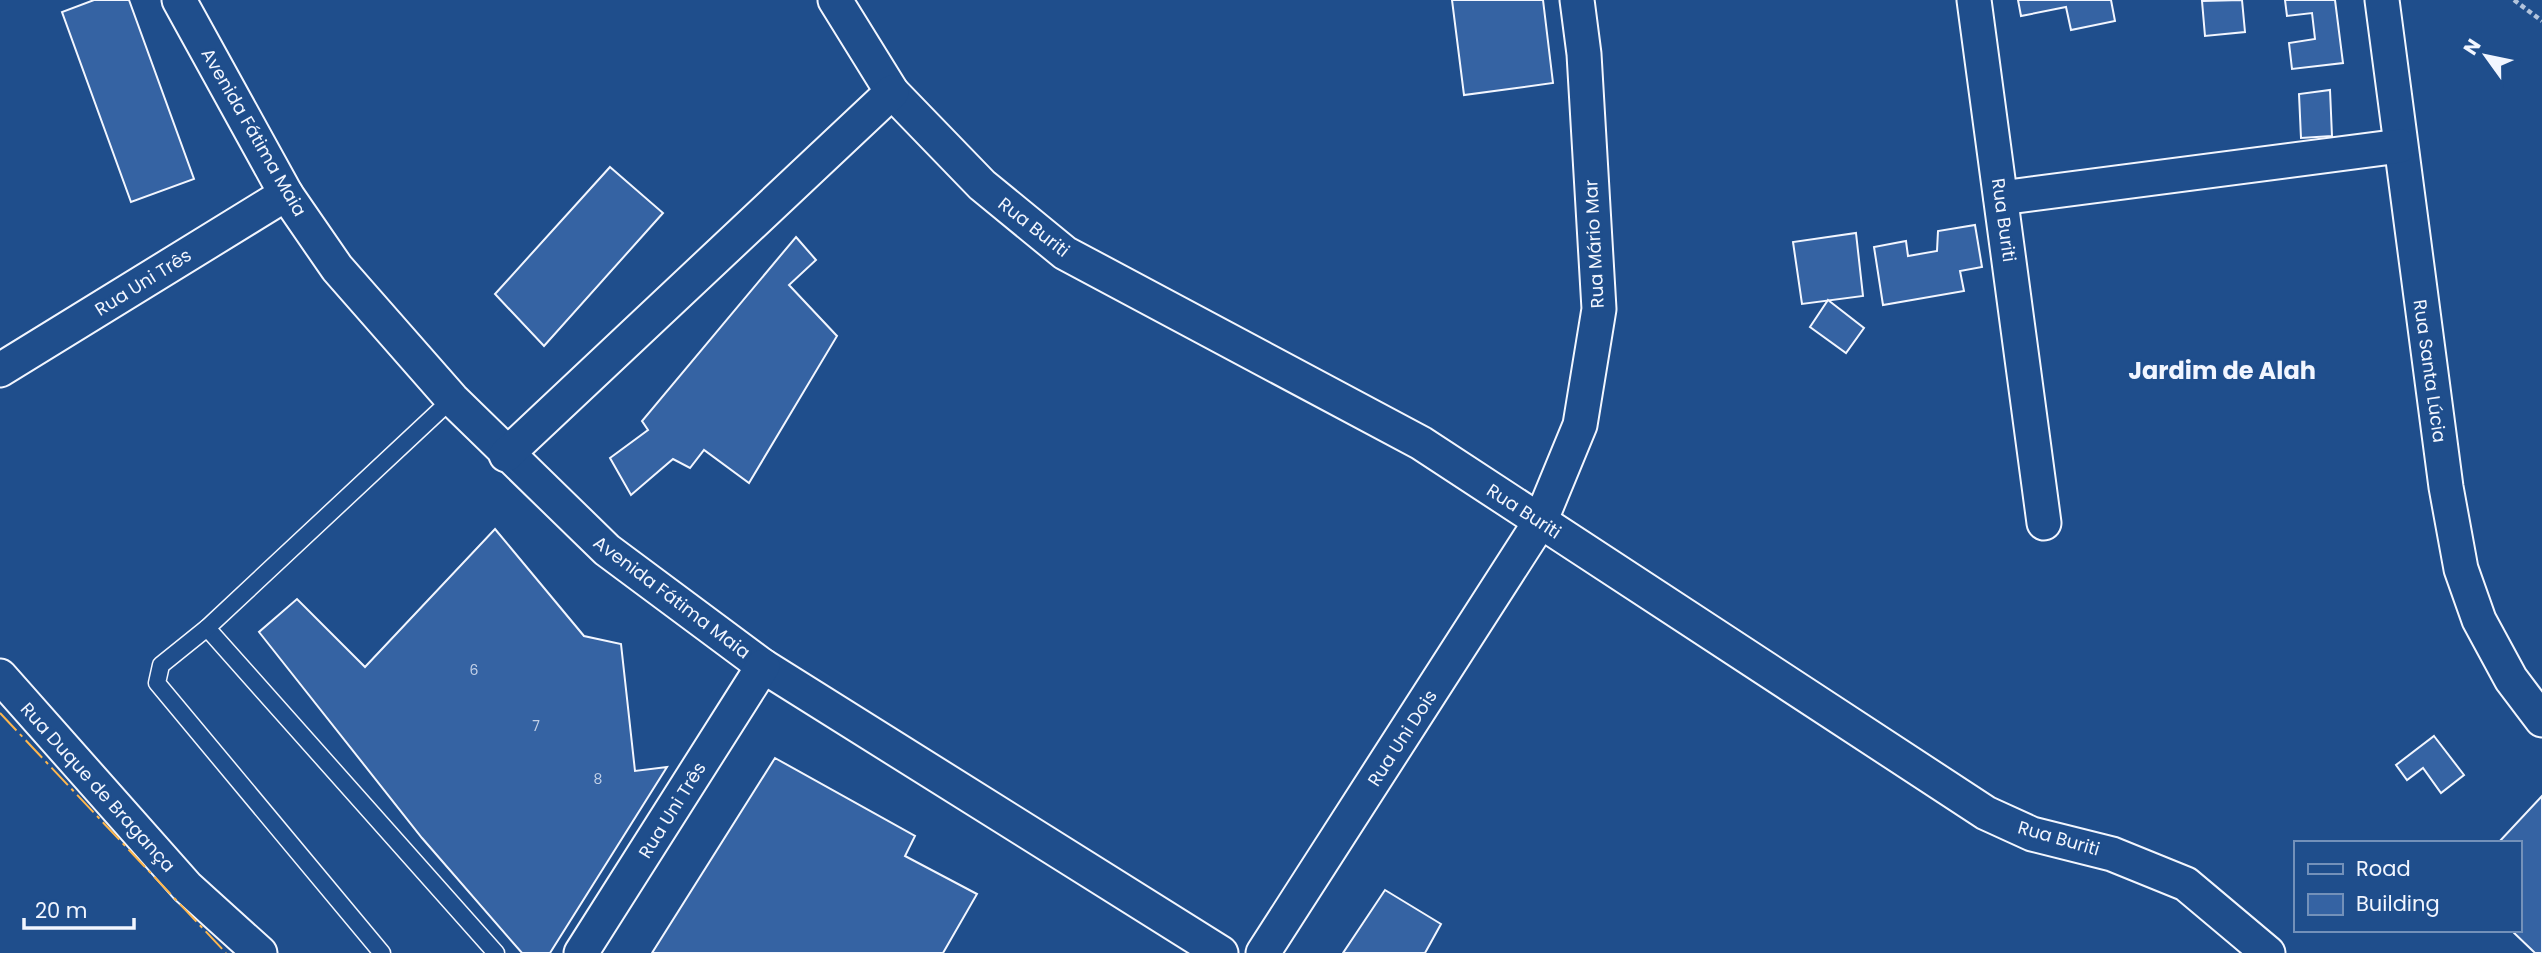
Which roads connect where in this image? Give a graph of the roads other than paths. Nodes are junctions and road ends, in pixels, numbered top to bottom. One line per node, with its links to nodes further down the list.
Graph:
1 (180, 0): 8 (street, Avenida Fátima Maia)
2 (835, 0): 6 (street, Rua Buriti)
3 (1577, 0): 13 (street, Rua Mário Mar)
4 (1974, 0): 9 (street, Rua Buriti)
5 (2382, 0): 7 (street, Rua Santa Lúcia)
6 (892, 92): 12 (street); 13 (street, Rua Buriti)
7 (2400, 146): 9 (street); 18 (street, Rua Santa Lúcia)
8 (286, 194): 10 (street, Rua Uni Três); 11 (street, Avenida Fátima Maia)
9 (2001, 198): 14 (street, Rua Buriti)
10 (0, 370)
11 (452, 399): 12 (street, Avenida Fátima Maia); 15 (lane)
12 (506, 455): 16 (street, Avenida Fátima Maia)
13 (1541, 522): 24 (street, Rua Uni Dois); 25 (street, Rua Buriti)
14 (2044, 523)
15 (207, 628): 20 (lane); 21 (lane)
16 (763, 666): 22 (street, Rua Uni Três); 23 (street, Avenida Fátima Maia)
17 (0, 676): 19 (street, Rua Duque de Bragança)
18 (2542, 720)
19 (260, 953)
20 (382, 953)
21 (496, 953)
22 (581, 953)
23 (1221, 953)
24 (1264, 953)
25 (2267, 953)

